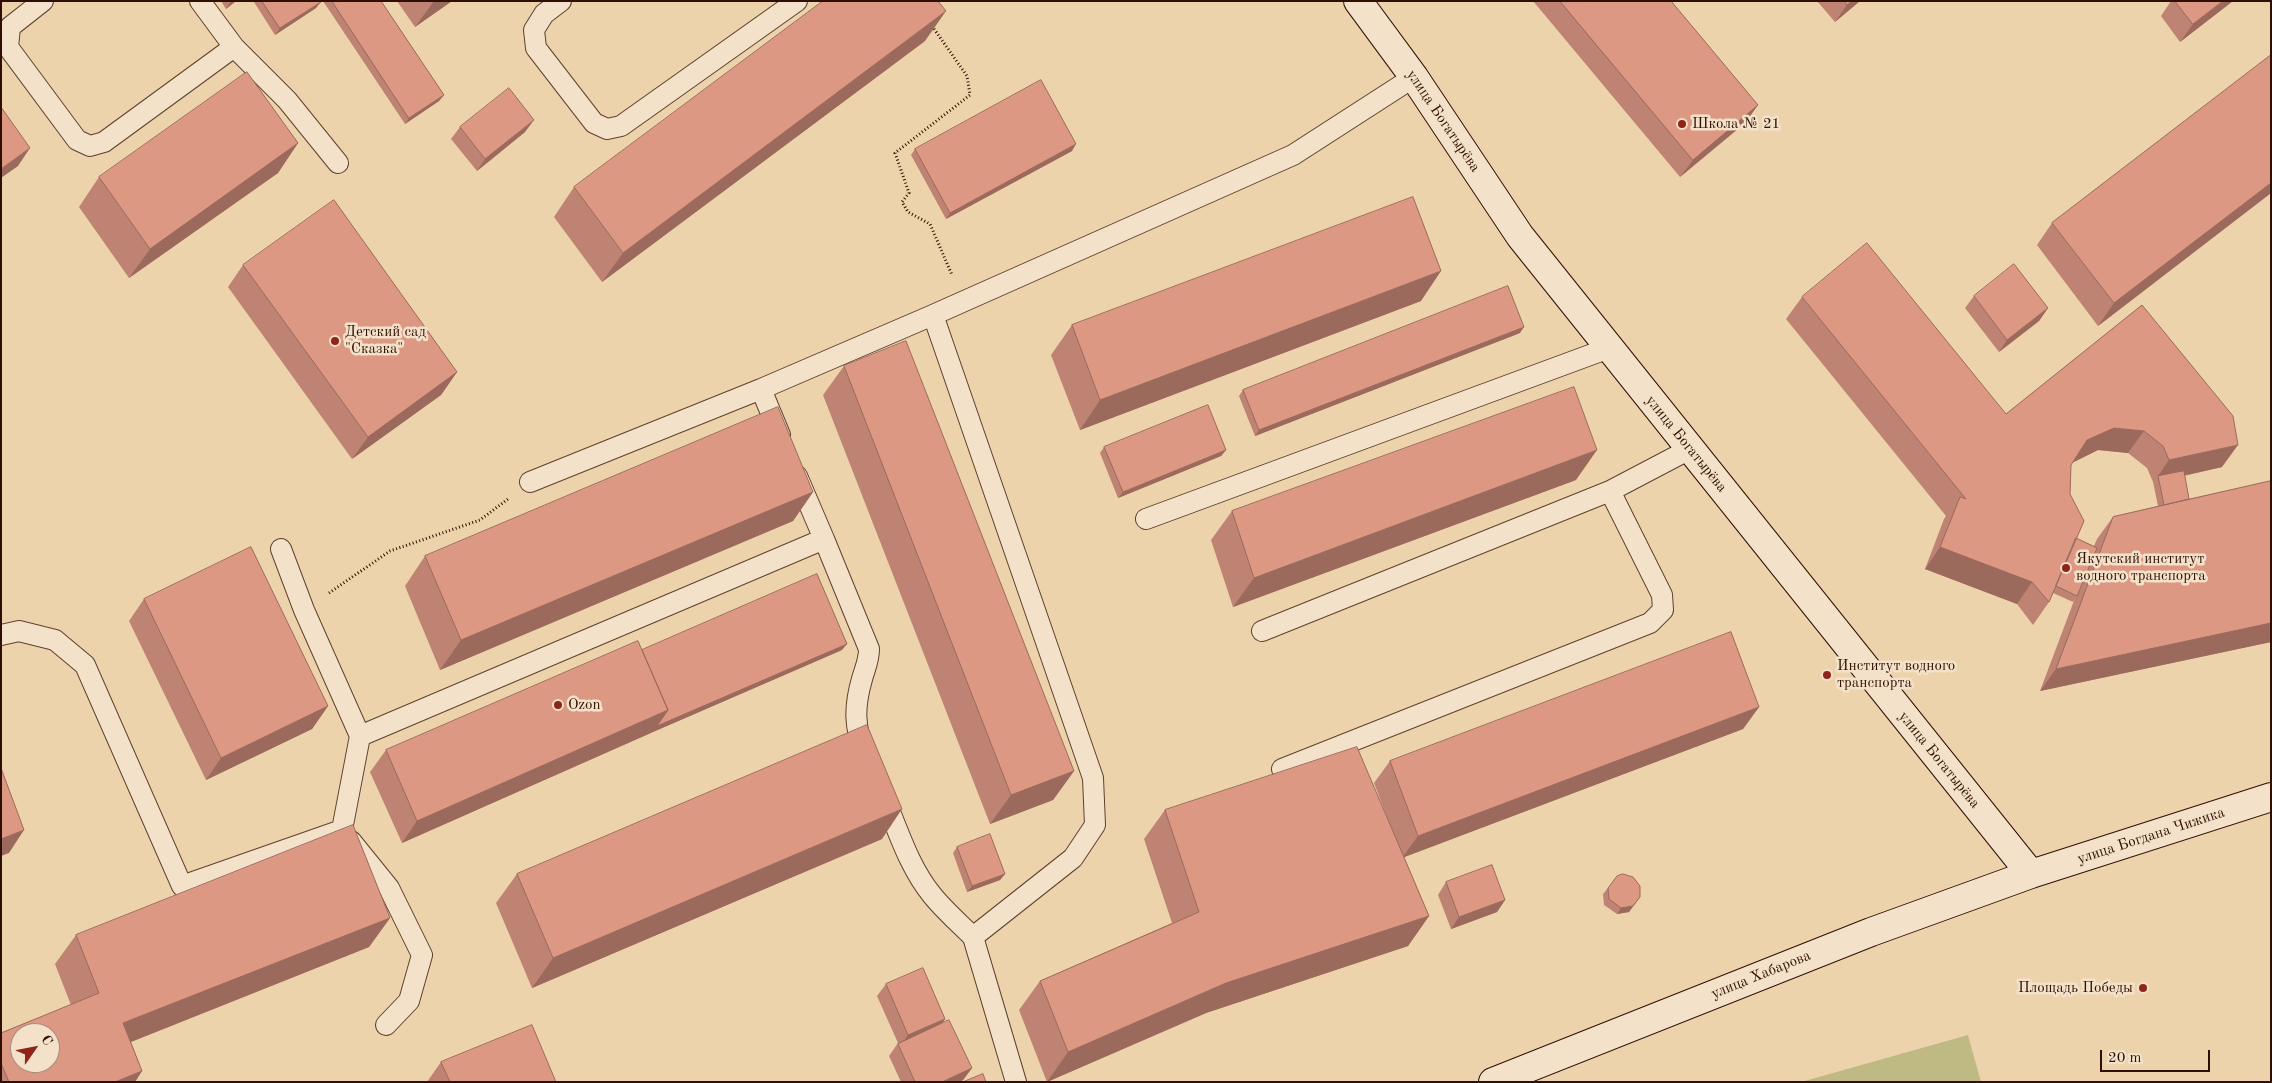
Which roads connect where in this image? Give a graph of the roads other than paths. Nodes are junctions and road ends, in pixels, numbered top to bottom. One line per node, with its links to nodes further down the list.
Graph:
1 (42, 1): 6 (lane)
2 (200, 1): 6 (lane)
3 (561, 1): 4 (lane)
4 (797, 1)
5 (1358, 1): 7 (main road, улица Богатырёва)
6 (234, 47): 8 (lane)
7 (1414, 77): 9 (lane); 10 (main road, улица Богатырёва)
8 (338, 163)
9 (933, 316): 11 (lane); 25 (lane)
10 (1610, 348): 12 (main road, улица Богатырёва); 15 (lane)
11 (761, 389): 13 (lane); 16 (lane)
12 (1690, 449): 14 (lane); 24 (main road, улица Богатырёва)
13 (530, 482)
14 (1610, 491): 18 (lane); 21 (lane)
15 (1146, 519)
16 (824, 539): 20 (lane); 25 (lane)
17 (281, 549): 20 (lane)
18 (1262, 631)
19 (1, 635): 23 (lane)
20 (360, 736): 23 (lane)
21 (1282, 769)
22 (2271, 797): 24 (main road, улица Богдана Чижика)
23 (342, 830): 26 (lane)
24 (2031, 874): 28 (main road, улица Хабарова)
25 (973, 937): 27 (lane)
26 (386, 1025)
27 (1016, 1082)
28 (1493, 1082)

